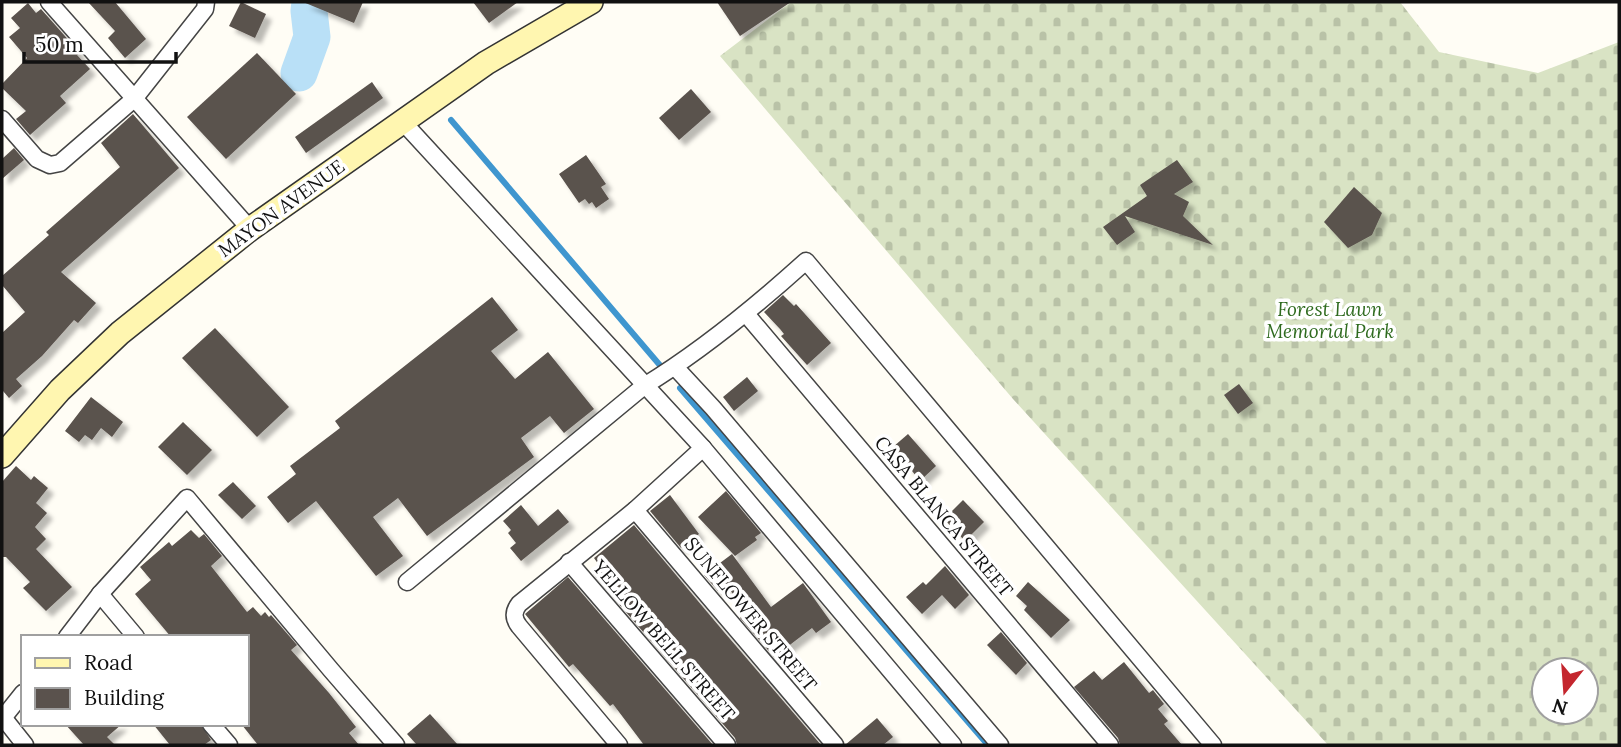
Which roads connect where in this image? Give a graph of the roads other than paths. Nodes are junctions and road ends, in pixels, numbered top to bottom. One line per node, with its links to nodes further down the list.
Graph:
1 (49, 2): 4 (street)
2 (206, 2): 4 (street)
3 (591, 2): 6 (main road, MAYON AVENUE)
4 (134, 99): 5 (street); 7 (street)
5 (2, 119)
6 (402, 121): 7 (main road, MAYON AVENUE); 10 (street)
7 (250, 229): 12 (main road, MAYON AVENUE)
8 (747, 314): 9 (street); 30 (street, CASA BLANCA STREET); 31 (street)
9 (675, 367): 10 (street); 29 (street)
10 (644, 386): 11 (street); 15 (street)
11 (703, 448): 13 (street); 28 (street)
12 (2, 456)
13 (635, 510): 14 (street); 27 (street, SUNFLOWER STREET)
14 (569, 562): 25 (street); 26 (street, YELLOW BELL STREET)
15 (407, 582)
16 (100, 594): 17 (street); 18 (street); 24 (street)
17 (69, 635)
18 (134, 635)
19 (21, 695): 20 (street)
20 (3, 717): 22 (street)
21 (213, 726): 23 (street)
22 (26, 745)
23 (229, 745)
24 (396, 745)
25 (619, 745)
26 (727, 745)
27 (835, 745)
28 (953, 745)
29 (1000, 745)
30 (1110, 745)
31 (1213, 745)

